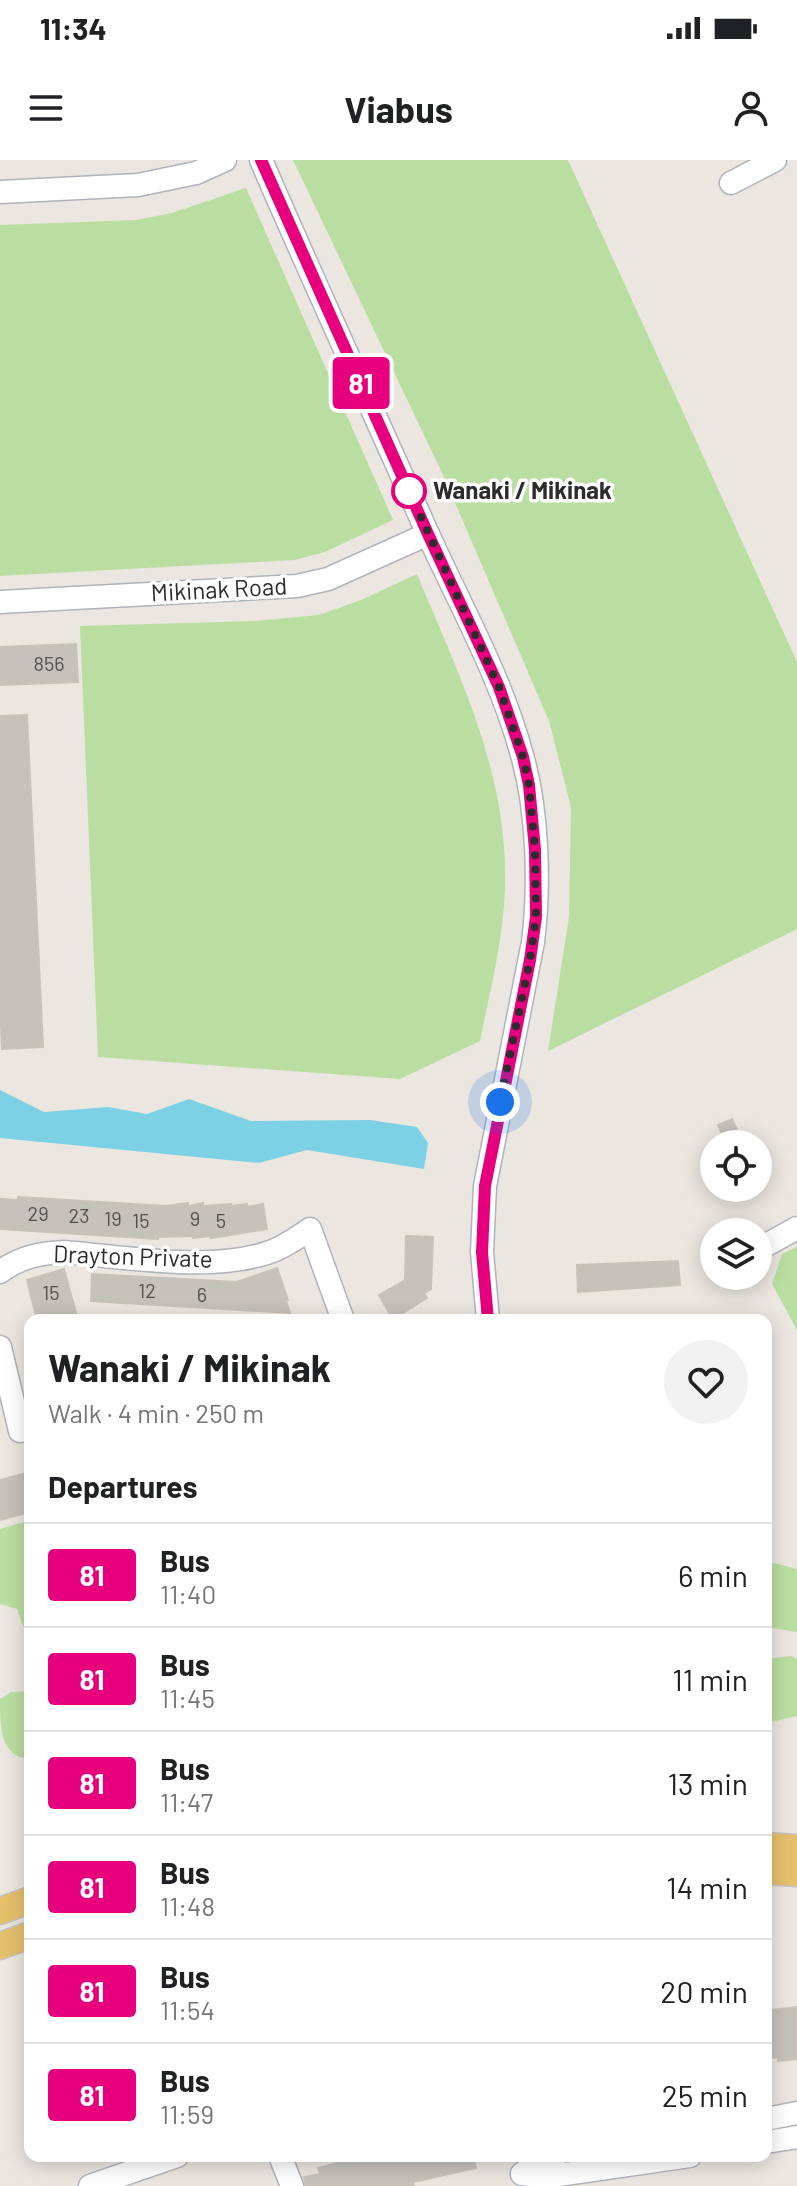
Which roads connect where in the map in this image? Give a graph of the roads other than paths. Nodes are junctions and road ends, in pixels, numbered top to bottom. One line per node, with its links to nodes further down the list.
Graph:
1 (225, 160): 5 (street)
2 (261, 160): 6 (street)
3 (775, 160): 4 (street)
4 (731, 183)
5 (0, 192)
6 (428, 534): 7 (street, Mikinak Road); 12 (street)
7 (0, 602)
8 (797, 1228): 9 (street)
9 (772, 1242)
10 (0, 1272): 11 (street, Drayton Private)
11 (341, 1314)
12 (487, 1314)
13 (0, 1347): 14 (street)
14 (17, 1432)
15 (772, 1846): 16 (main road)
16 (797, 1848)
17 (772, 1871): 18 (main road)
18 (797, 1873)
19 (24, 1902): 20 (main road)
20 (0, 1911)
21 (24, 1937): 22 (main road)
22 (0, 1946)
23 (797, 2113): 24 (street)
24 (772, 2118)
25 (797, 2137): 26 (street)
26 (772, 2141)
27 (160, 2162): 31 (street)
28 (282, 2162): 32 (street)
29 (649, 2162): 30 (street)
30 (522, 2172)
31 (90, 2186)
32 (292, 2186)

